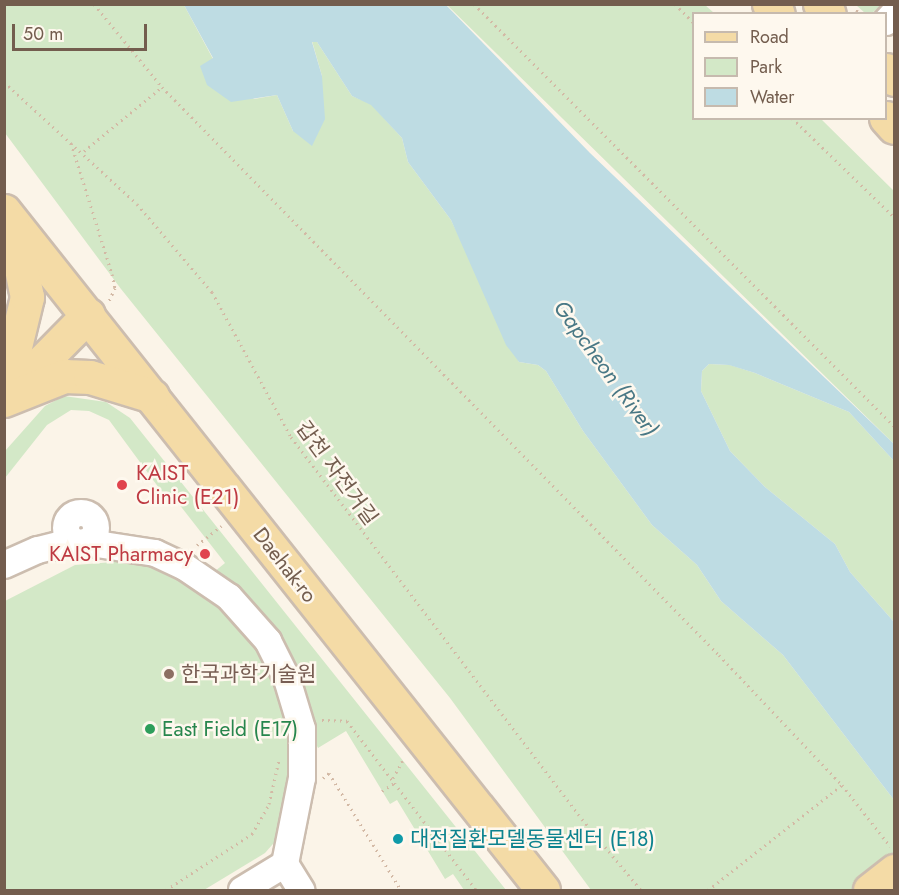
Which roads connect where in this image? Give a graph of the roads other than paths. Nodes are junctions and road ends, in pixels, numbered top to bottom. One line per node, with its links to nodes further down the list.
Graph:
1 (8, 215): 2 (main road, Daehak-ro); 3 (main road)
2 (98, 308): 4 (main road, Daehak-ro); 5 (main road)
3 (4, 392)
4 (152, 396): 5 (main road); 11 (main road, Daehak-ro)
5 (4, 400)
6 (4, 565): 7 (street)
7 (285, 864): 9 (street); 10 (street)
8 (894, 871): 12 (main road)
9 (242, 891)
10 (301, 891)
11 (543, 891)
12 (870, 891)

